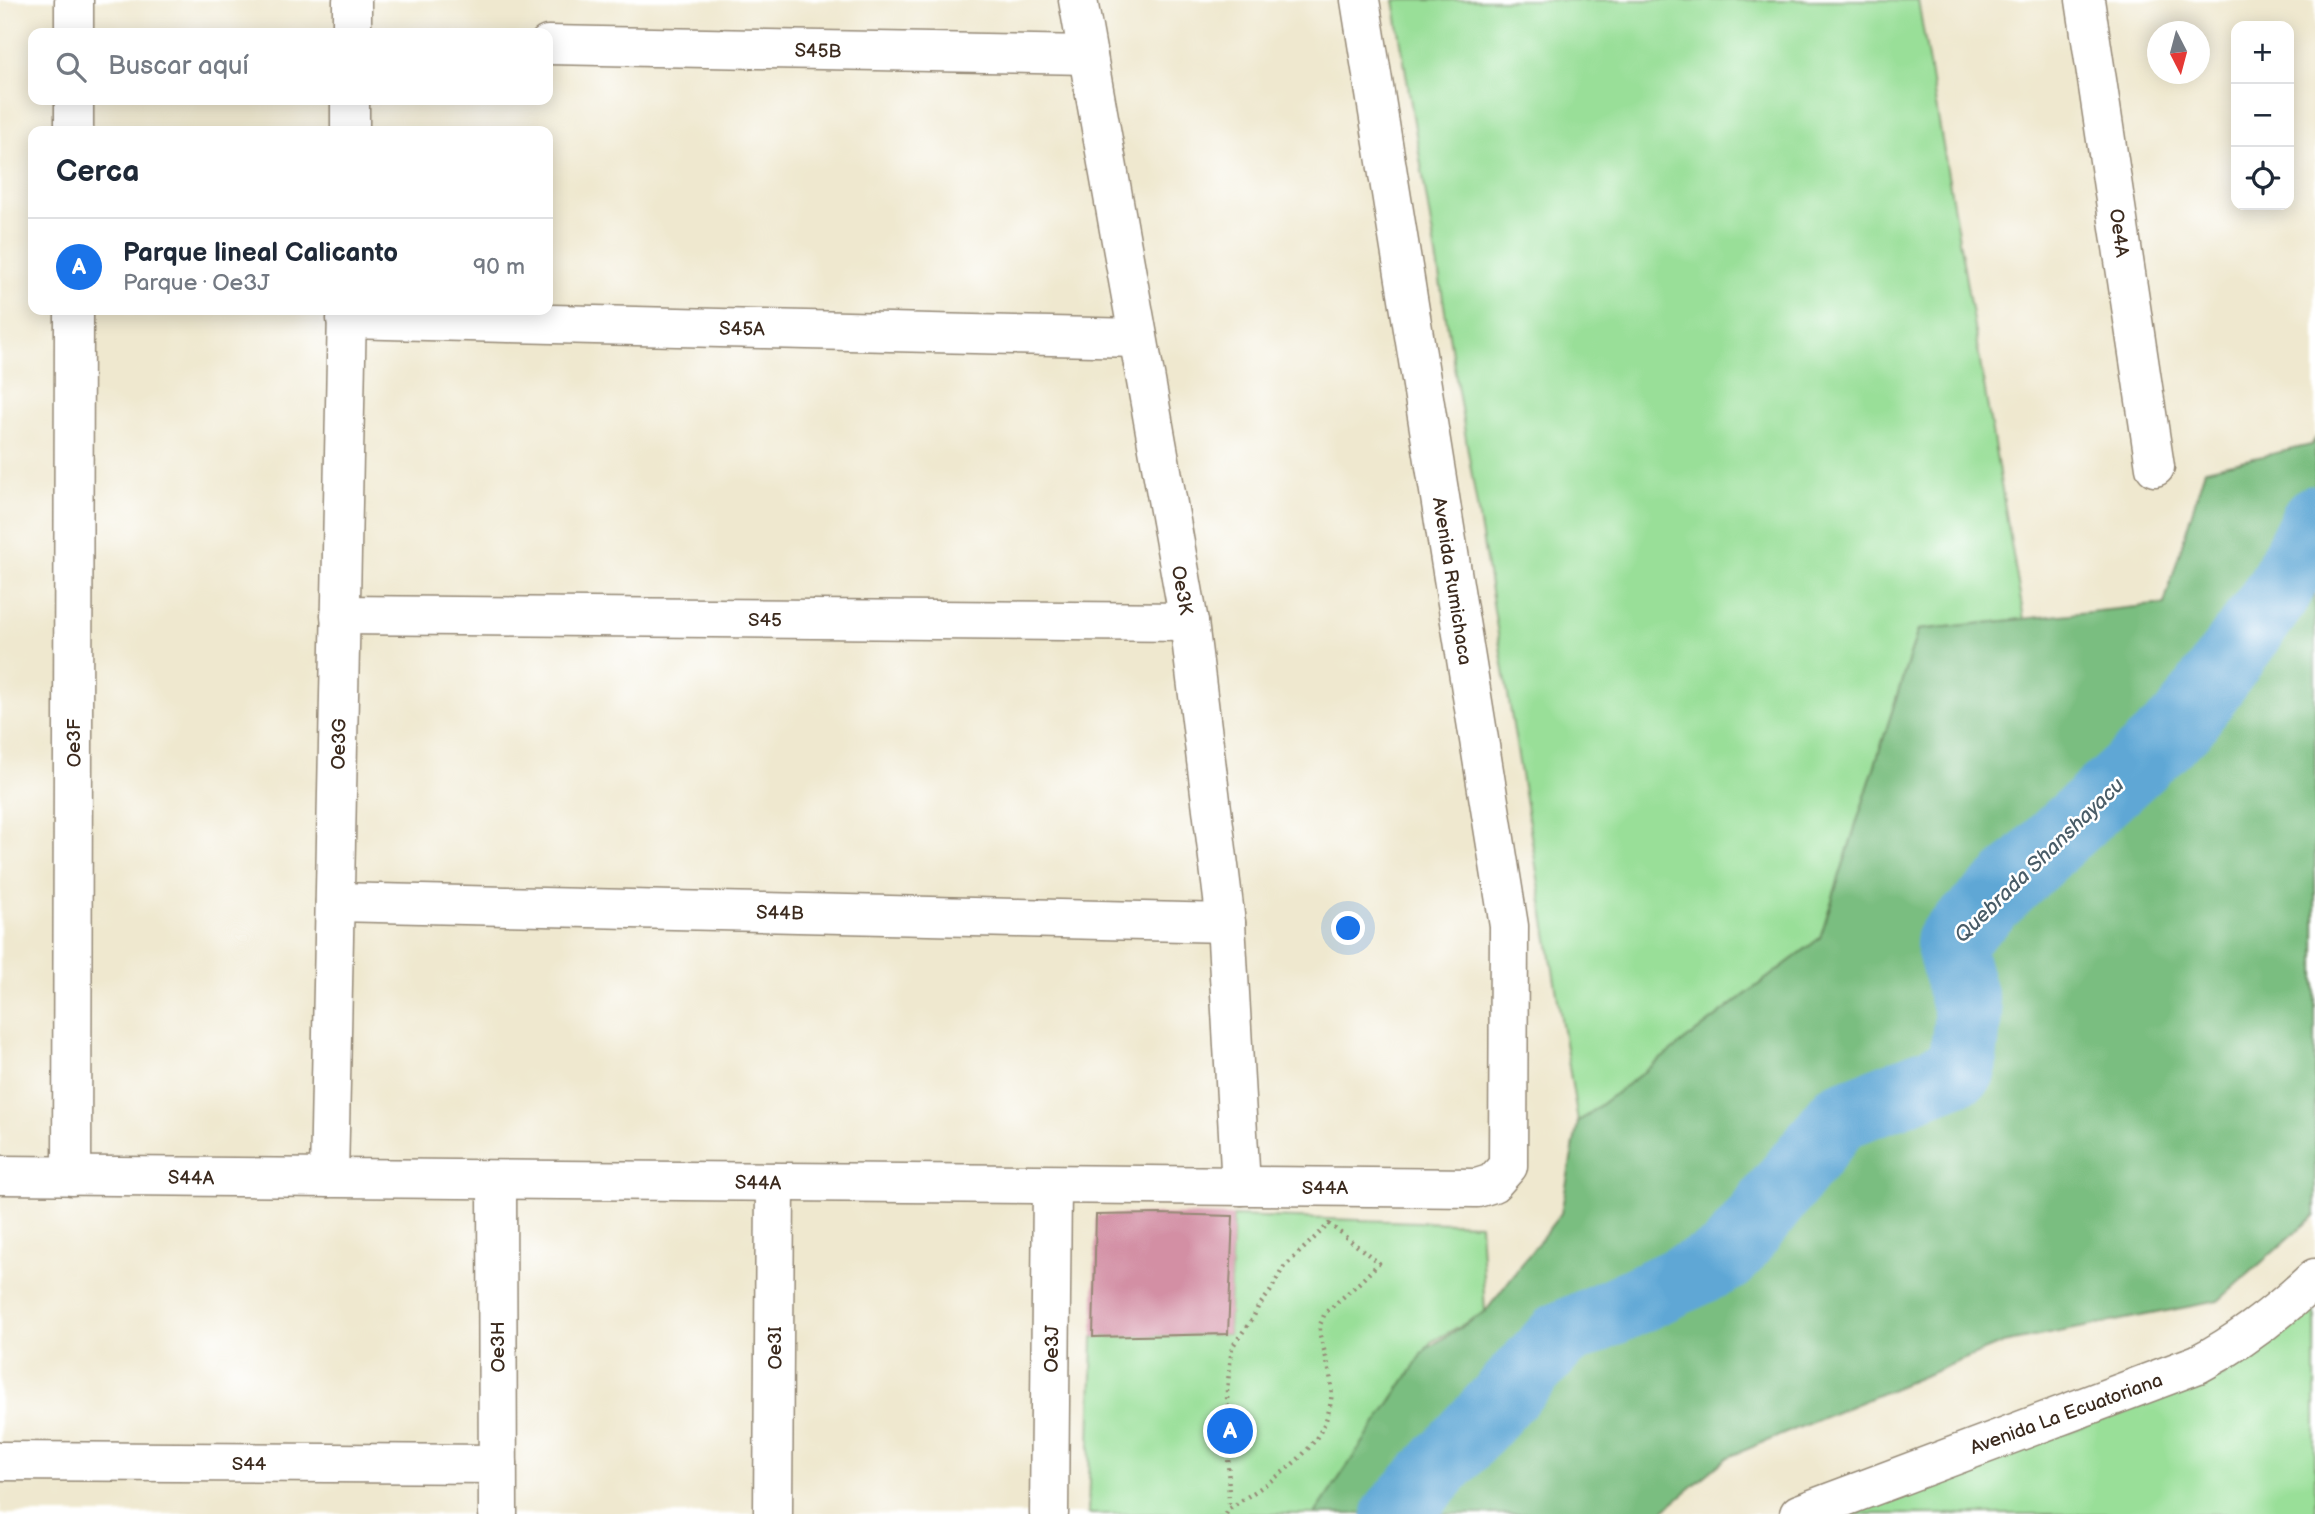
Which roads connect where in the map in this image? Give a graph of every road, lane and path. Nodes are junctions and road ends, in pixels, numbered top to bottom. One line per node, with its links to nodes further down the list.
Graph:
1 (74, 0): 6 (street)
2 (352, 0): 7 (street)
3 (1078, 0): 9 (street, Oe3K)
4 (1360, 0): 23 (street, Avenida Rumichaca)
5 (2085, 0): 18 (street, Oe4A)
6 (74, 28)
7 (352, 28)
8 (553, 45): 9 (street, S45B)
9 (1088, 55): 17 (street, Oe3K)
10 (74, 105): 12 (street)
11 (350, 105): 13 (street)
12 (74, 126)
13 (350, 126)
14 (74, 315): 25 (street, Oe3F)
15 (347, 315): 19 (street, Oe3G)
16 (380, 315): 17 (street, S45A)
17 (1138, 338): 20 (street, Oe3K)
18 (2155, 467)
19 (340, 615): 20 (street, S45); 21 (street, Oe3G)
20 (1189, 622): 22 (street, Oe3K)
21 (335, 902): 22 (street, S44B); 26 (street, Oe3G)
22 (1226, 923): 30 (street, Oe3K)
23 (1508, 1166): 30 (street, S44A)
24 (0, 1175): 25 (street, S44A)
25 (72, 1176): 26 (street, S44A)
26 (329, 1178): 27 (street, S44A)
27 (497, 1180): 28 (street, S44A); 33 (street, Oe3H)
28 (775, 1182): 29 (street, S44A); 36 (street, Oe3I)
29 (1052, 1185): 30 (street, S44A); 37 (street, Oe3J)
30 (1241, 1186)
31 (2315, 1278): 38 (street, Avenida La Ecuatoriana)
32 (0, 1461): 33 (street, S44)
33 (498, 1464): 35 (street, Oe3H)
34 (1227, 1511): 34 (path)
35 (498, 1514)
36 (773, 1514)
37 (1049, 1514)
38 (1799, 1514)

